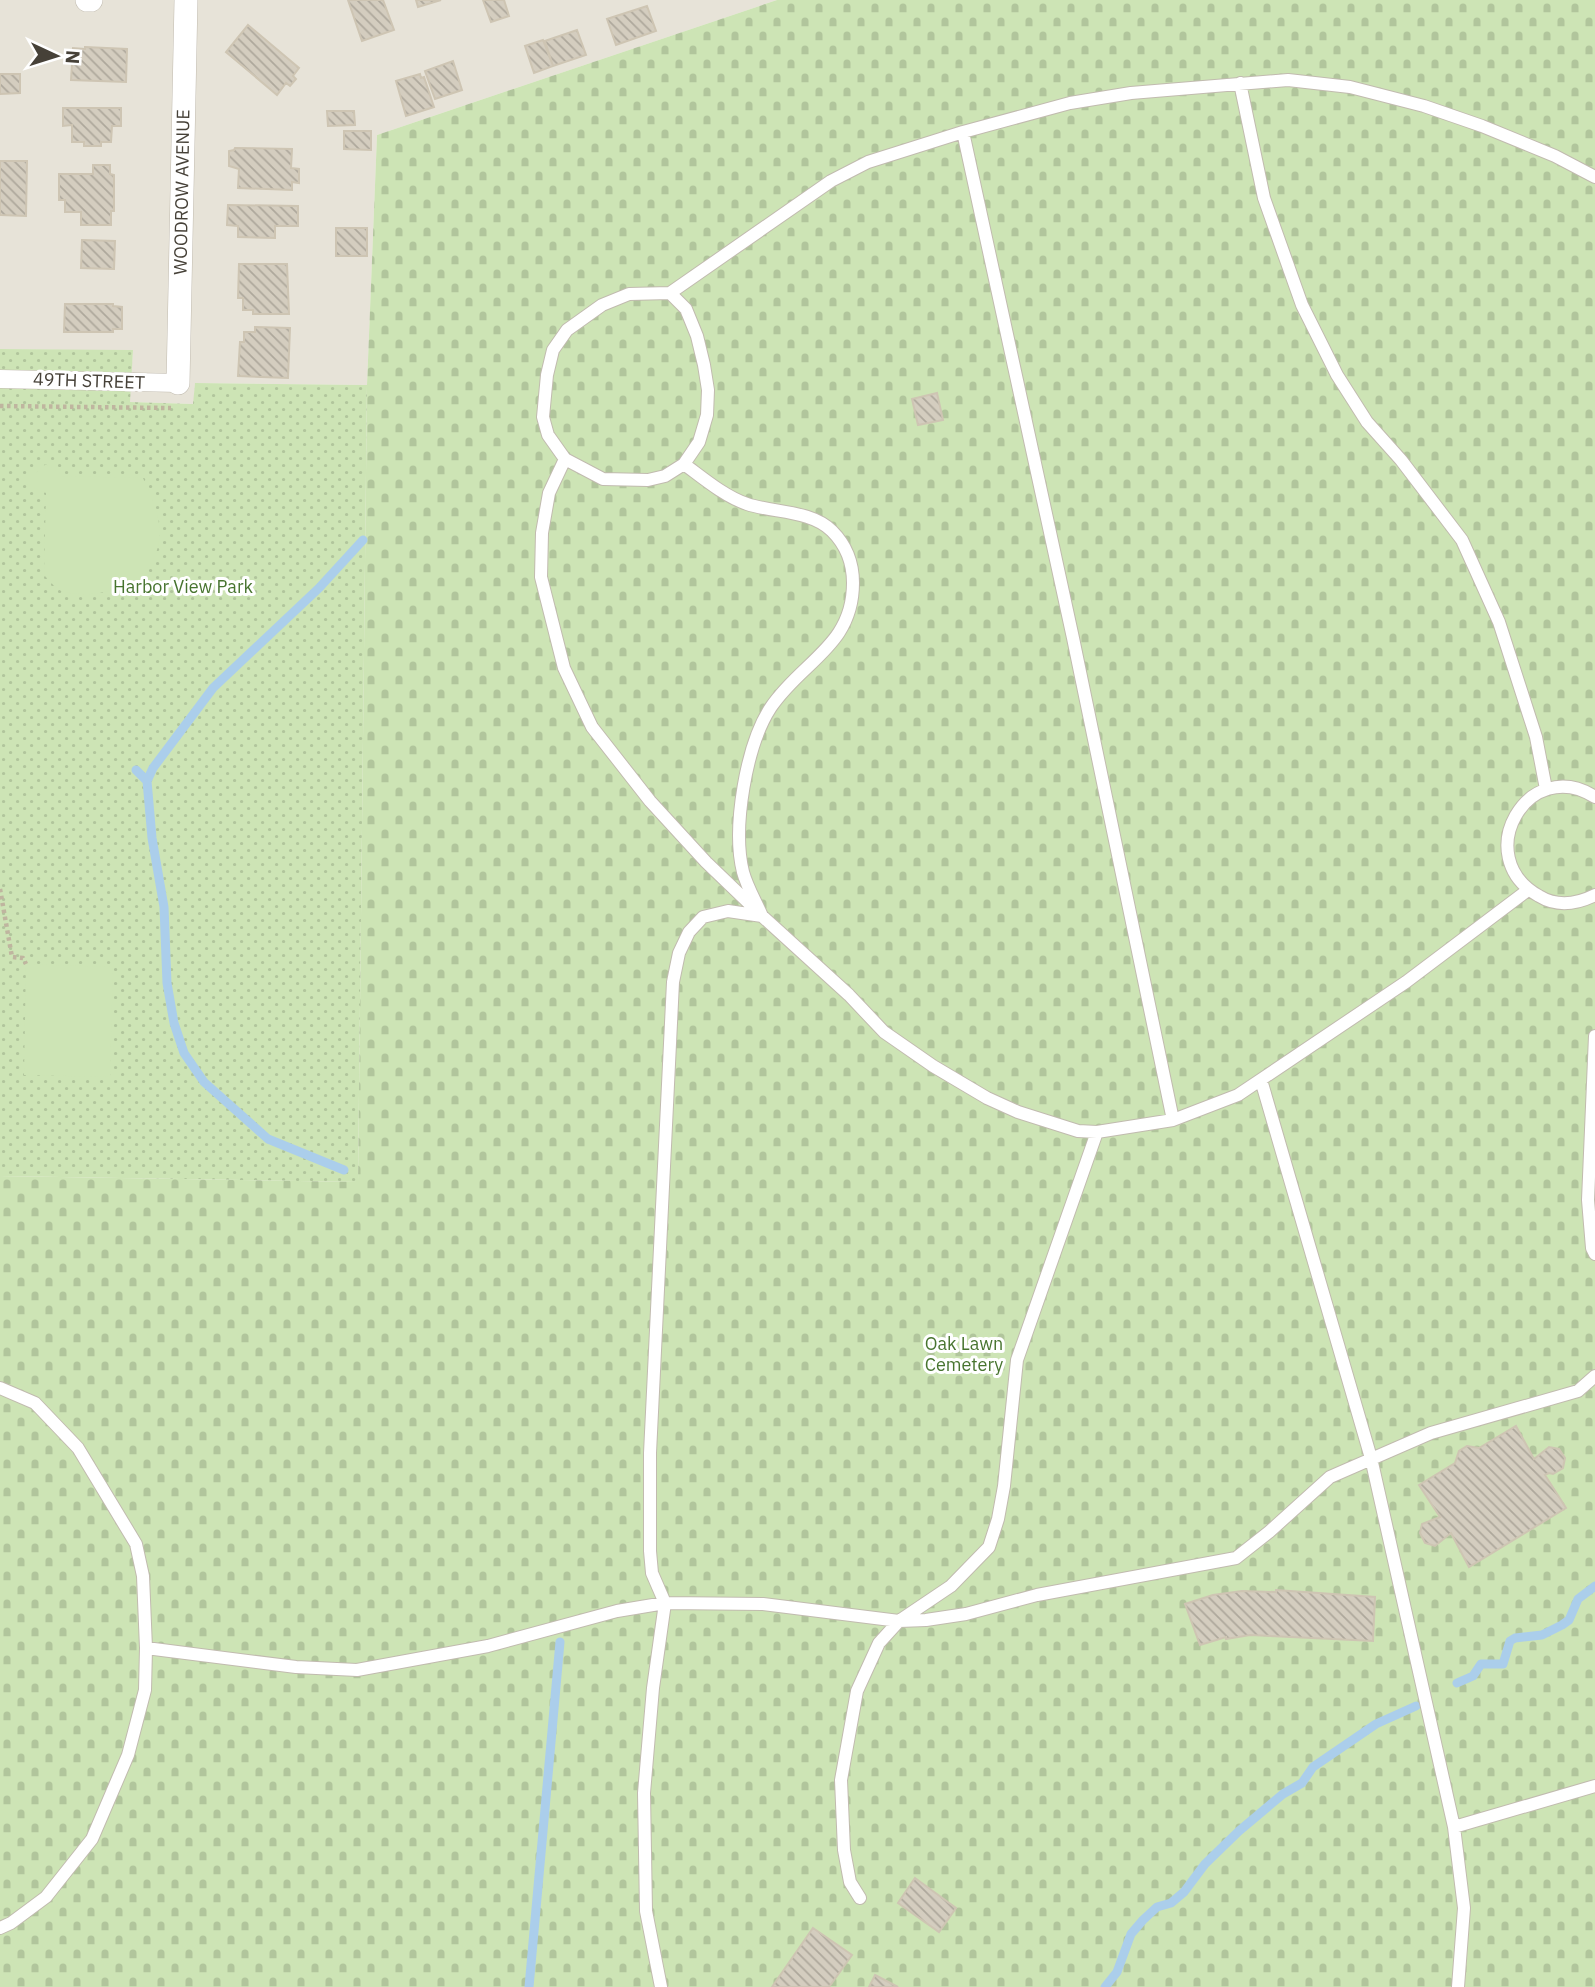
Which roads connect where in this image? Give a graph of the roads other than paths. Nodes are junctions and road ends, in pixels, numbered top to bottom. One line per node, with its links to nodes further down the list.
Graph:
1 (186, 0): 7 (street, WOODROW AVENUE)
2 (1240, 83): 3 (lane); 4 (lane); 10 (lane)
3 (963, 132): 5 (lane); 17 (lane)
4 (1595, 177)
5 (670, 293): 8 (lane); 9 (lane)
6 (0, 379): 7 (street, 49TH STREET)
7 (178, 383)
8 (565, 459): 9 (lane); 14 (lane)
9 (684, 464): 14 (lane)
10 (1546, 789): 11 (lane); 12 (lane)
11 (1595, 797)
12 (1528, 890): 13 (lane); 16 (lane)
13 (1595, 895)
14 (762, 916): 18 (lane); 23 (lane)
15 (1595, 1037): 19 (lane)
16 (1261, 1080): 17 (lane); 22 (lane)
17 (1173, 1120): 18 (lane)
18 (1097, 1132): 24 (lane)
19 (1595, 1254)
20 (1595, 1376): 22 (lane)
21 (0, 1388): 25 (lane)
22 (1371, 1458): 24 (lane); 27 (lane)
23 (664, 1603): 24 (lane); 25 (lane); 30 (lane)
24 (899, 1621): 28 (lane)
25 (146, 1648): 29 (lane)
26 (1595, 1786): 27 (lane)
27 (1454, 1827): 31 (lane)
28 (860, 1898)
29 (0, 1928)
30 (661, 1987)
31 (1458, 1987)

